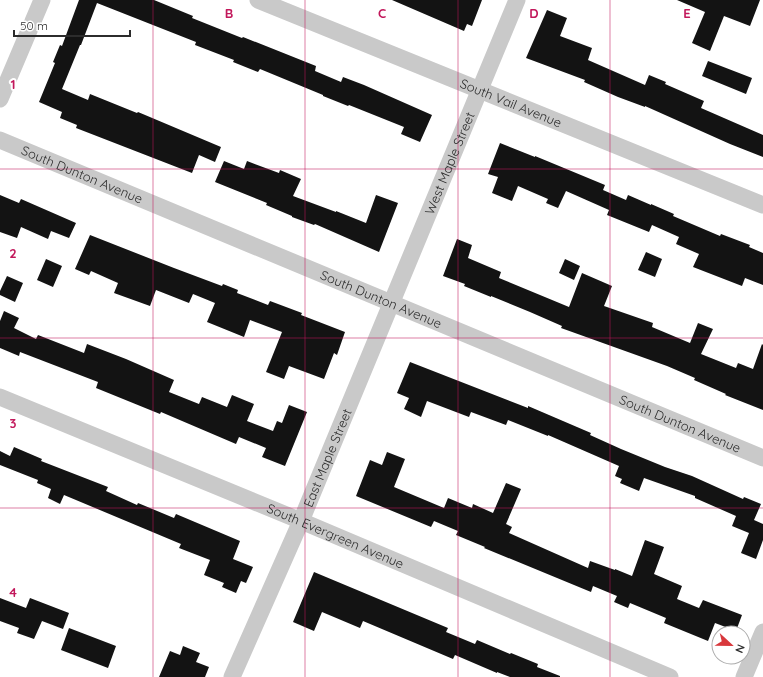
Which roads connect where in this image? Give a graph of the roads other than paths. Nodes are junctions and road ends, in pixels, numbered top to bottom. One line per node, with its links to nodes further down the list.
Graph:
1 (42, 0): 5 (street)
2 (258, 0): 4 (street, South Vail Avenue)
3 (517, 0): 4 (street, West Maple Street)
4 (479, 90): 7 (street, South Vail Avenue); 8 (street, West Maple Street)
5 (0, 99)
6 (0, 140): 8 (street, South Dunton Avenue)
7 (763, 205)
8 (392, 304): 10 (street, South Dunton Avenue); 11 (street, East Maple Street)
9 (0, 397): 11 (street, South Evergreen Avenue)
10 (763, 458)
11 (301, 521): 13 (street, East Maple Street); 14 (street, South Evergreen Avenue)
12 (763, 632): 15 (street)
13 (232, 677)
14 (670, 677)
15 (744, 677)

